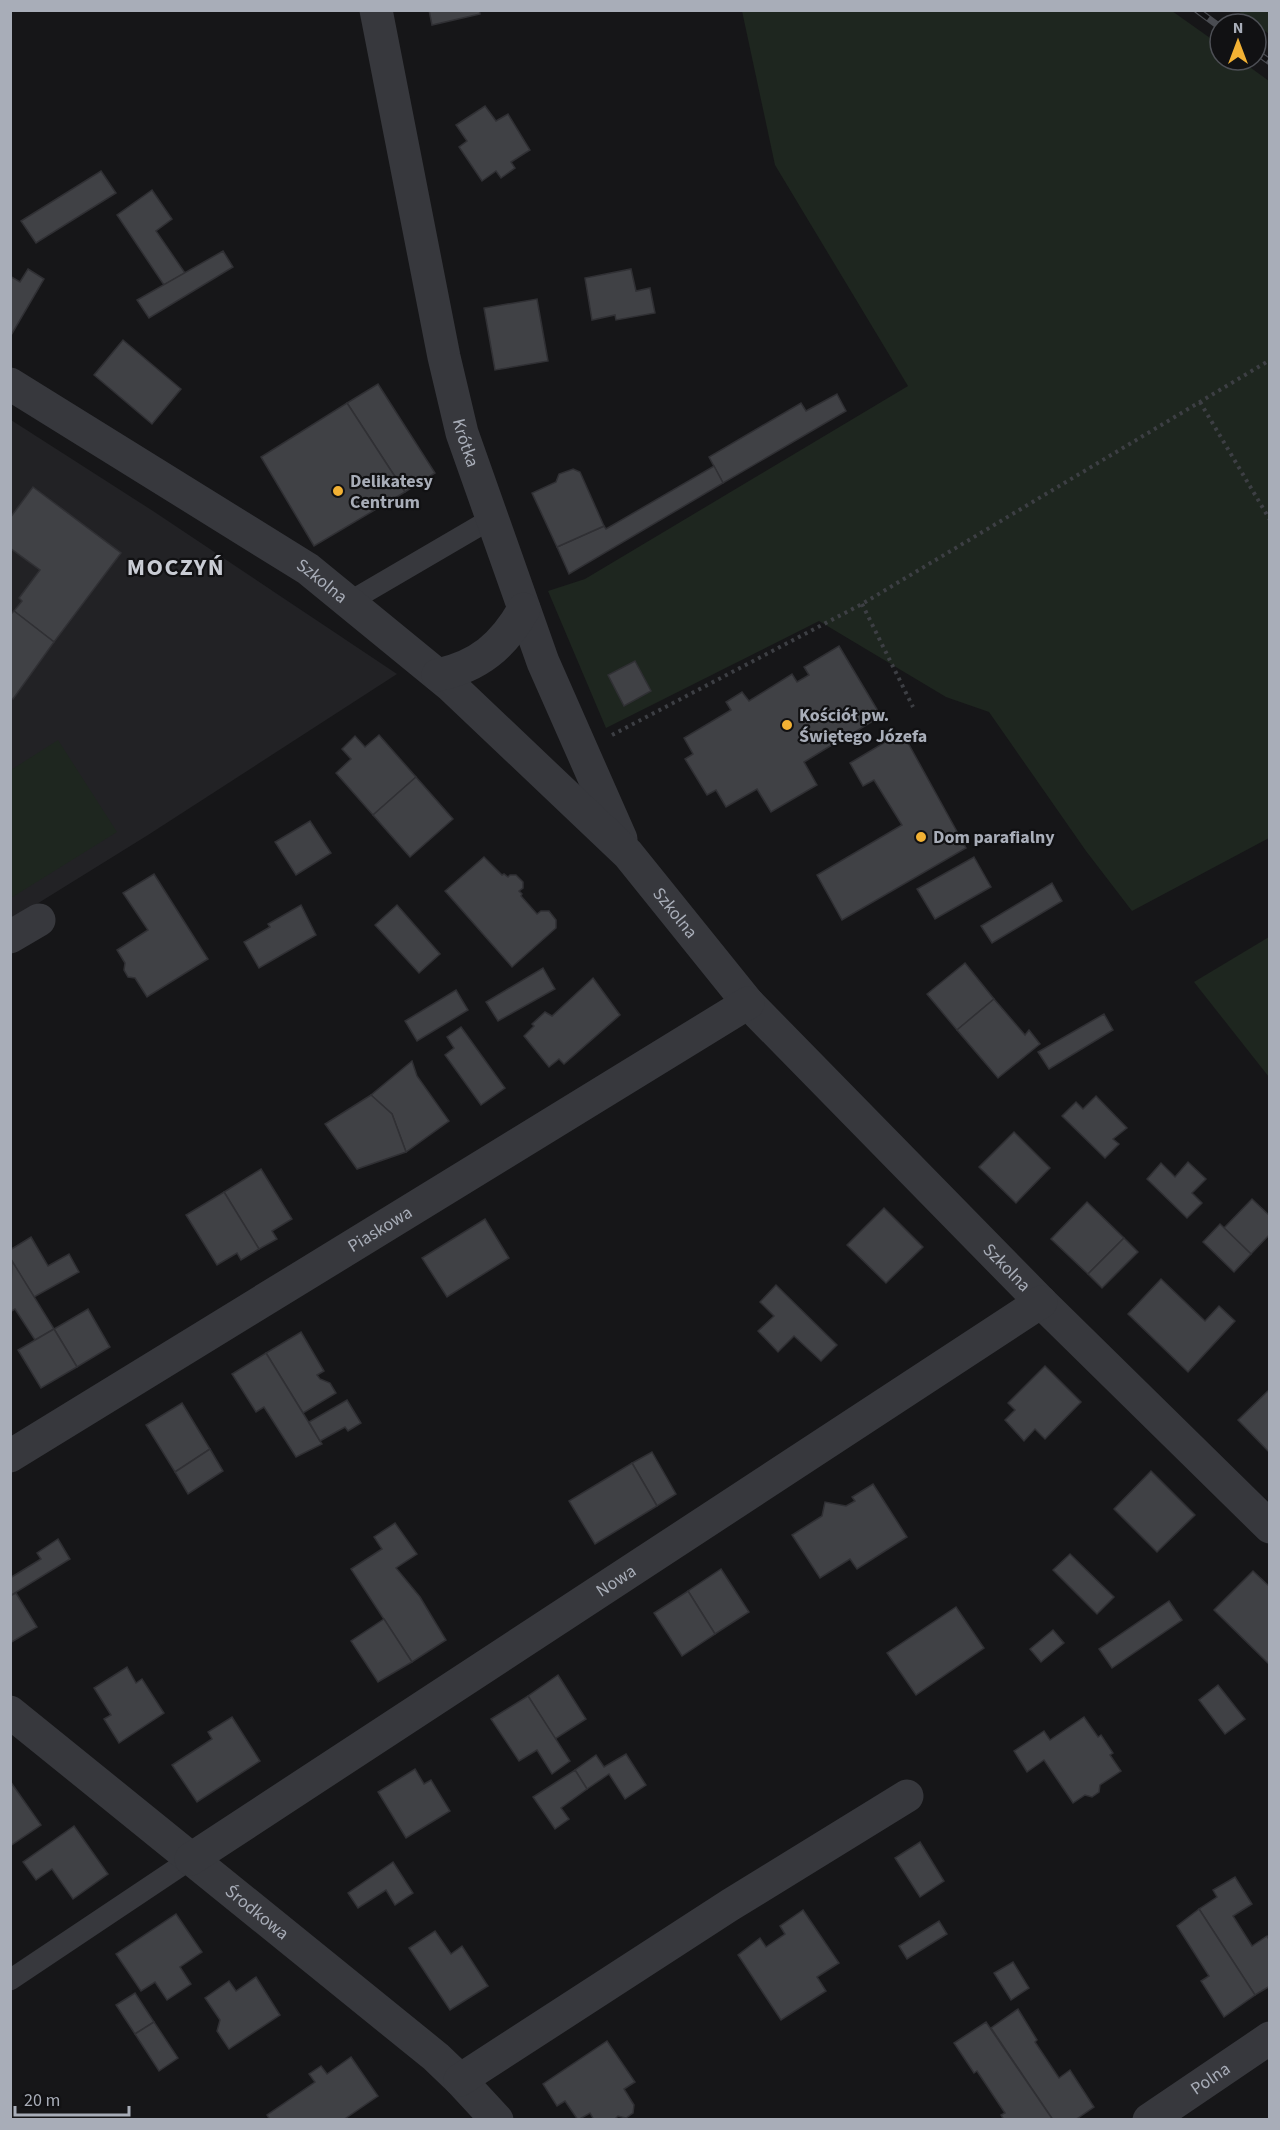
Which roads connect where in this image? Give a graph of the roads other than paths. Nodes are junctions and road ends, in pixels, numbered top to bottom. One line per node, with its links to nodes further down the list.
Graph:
1 (376, 10): 3 (street, Krótka)
2 (10, 384): 4 (street, Szkolna)
3 (491, 519): 4 (lane); 5 (street, Krótka)
4 (349, 602): 6 (street, Szkolna)
5 (524, 609): 6 (street); 7 (street, Krótka)
6 (438, 675): 7 (street, Szkolna)
7 (628, 854): 10 (street, Szkolna)
8 (39, 920): 9 (street)
9 (10, 937)
10 (748, 1003): 11 (street, Szkolna); 12 (street, Piaskowa)
11 (1041, 1302): 13 (street, Szkolna); 16 (street, Nowa)
12 (10, 1455)
13 (1269, 1527)
14 (10, 1712): 16 (street, Środkowa)
15 (907, 1796): 19 (street)
16 (191, 1859): 17 (lane); 19 (street, Środkowa)
17 (10, 1980)
18 (1269, 2038): 21 (street, Polna)
19 (460, 2080): 20 (street, Środkowa)
20 (497, 2120)
21 (1149, 2120)

